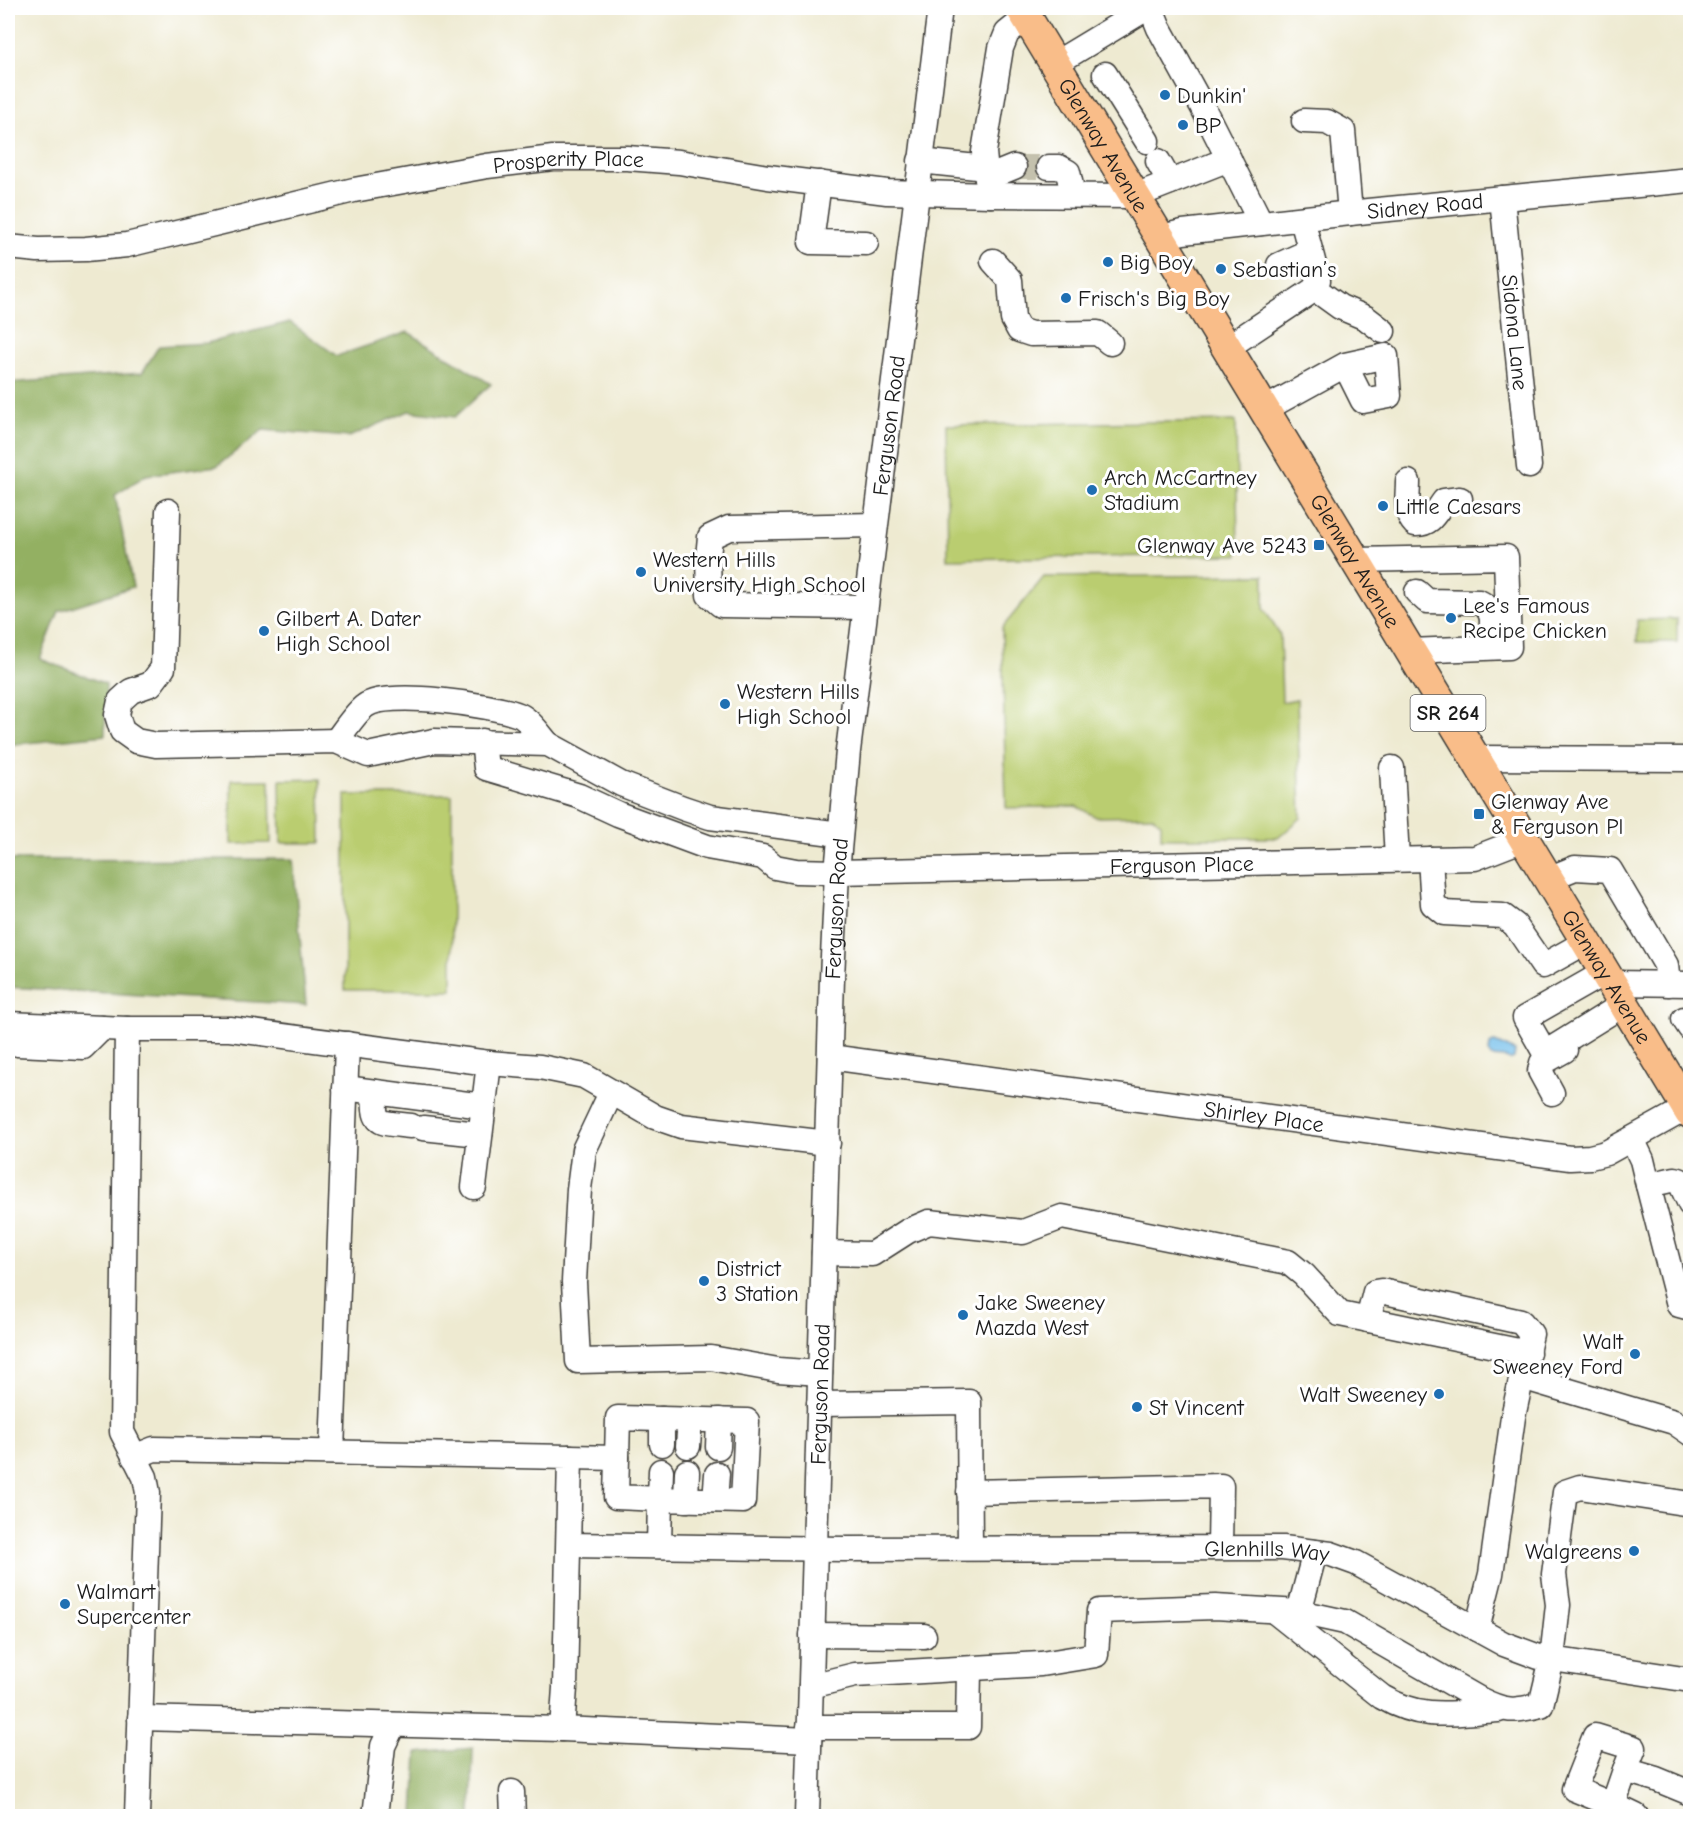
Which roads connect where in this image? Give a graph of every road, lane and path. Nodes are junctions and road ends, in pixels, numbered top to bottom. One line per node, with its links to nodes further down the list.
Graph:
1 (940, 8): 10 (street, Ferguson Road)
2 (1149, 8): 4 (street); 9 (street)
3 (1024, 12): 4 (main road, Glenway Avenue / SR 264); 13 (street)
4 (1056, 63): 8 (main road, Glenway Avenue / SR 264)
5 (1105, 74): 6 (street)
6 (1133, 120): 8 (street); 15 (street)
7 (1304, 121): 21 (street)
8 (1102, 140): 19 (main road, Glenway Avenue / SR 264)
9 (1229, 159): 15 (street); 23 (street)
10 (920, 161): 13 (street); 17 (street, Ferguson Road)
11 (1014, 167): 13 (street)
12 (1049, 167): 18 (street)
13 (988, 180): 17 (street, Prosperity Place); 18 (street, Prosperity Place)
14 (1690, 180): 20 (street, Sidney Road)
15 (1170, 182): 19 (street)
16 (819, 183): 17 (street, Prosperity Place); 25 (street); 26 (street, Prosperity Place)
17 (916, 194): 40 (street, Ferguson Road)
18 (1073, 195): 19 (street, Prosperity Place)
19 (1135, 196): 24 (main road, Glenway Avenue / SR 264)
20 (1502, 198): 21 (street, Sidney Road); 36 (street, Sidona Lane)
21 (1350, 213): 22 (street, Sidney Road)
22 (1302, 219): 23 (street, Sidney Road); 27 (street)
23 (1261, 223): 24 (street, Sidney Road)
24 (1161, 237): 33 (main road, Glenway Avenue / SR 264)
25 (866, 243)
26 (8, 247)
27 (1310, 251): 29 (street); 30 (street)
28 (993, 261): 32 (street)
29 (1279, 265)
30 (1315, 289): 31 (street); 33 (street)
31 (1383, 331)
32 (1110, 343)
33 (1228, 347): 35 (main road, Glenway Avenue / SR 264)
34 (1345, 365): 35 (street)
35 (1265, 409): 41 (main road, Glenway Avenue / SR 264)
36 (1529, 466)
37 (1408, 482): 38 (street)
38 (1460, 498)
39 (168, 511): 46 (street)
40 (875, 525): 43 (street, Ferguson Road); 43 (street)
41 (1356, 560): 44 (street); 45 (main road, Glenway Avenue / SR 264)
42 (1417, 592): 44 (street)
43 (865, 607): 52 (street, Ferguson Road)
44 (1481, 648): 45 (street)
45 (1410, 651): 49 (main road, Glenway Avenue / SR 264)
46 (336, 741): 47 (street); 48 (street)
47 (483, 741): 48 (street); 56 (street, Ferguson Place)
48 (548, 744): 52 (street)
49 (1475, 758): 50 (street); 53 (main road, Glenway Avenue / SR 264)
50 (1690, 759)
51 (1392, 768): 54 (street)
52 (840, 834): 56 (street, Ferguson Road)
53 (1524, 839): 55 (street, Ferguson Place); 57 (main road, Glenway Avenue / SR 264)
54 (1397, 859): 55 (street, Ferguson Place); 56 (street, Ferguson Place)
55 (1430, 859): 58 (street)
56 (837, 872): 66 (street, Ferguson Road)
57 (1548, 879): 58 (main road, Glenway Avenue / SR 264); 59 (street)
58 (1586, 942): 60 (main road, Glenway Avenue / SR 264)
59 (1679, 984): 60 (street)
60 (1617, 993): 71 (street); 73 (main road, Glenway Avenue / SR 264)
61 (8, 1024): 62 (street)
62 (102, 1028): 63 (street); 64 (street)
63 (127, 1029): 65 (street); 93 (street)
64 (8, 1036)
65 (347, 1044): 67 (street); 68 (street)
66 (830, 1057): 75 (street, Shirley Place); 76 (street, Ferguson Road)
67 (489, 1063): 70 (street); 72 (street)
68 (345, 1088): 69 (street); 92 (street)
69 (375, 1092): 72 (street); 74 (street)
70 (611, 1093): 76 (street); 82 (street)
71 (1552, 1093)
72 (483, 1106): 74 (street)
73 (1689, 1110): 75 (street, Shirley Place)
74 (479, 1134): 78 (street)
75 (1632, 1139): 77 (street)
76 (828, 1143): 80 (street, Ferguson Road)
77 (1648, 1185): 79 (street); 81 (street)
78 (474, 1187)
79 (1690, 1204)
80 (824, 1253): 82 (street, Ferguson Road); 83 (street)
81 (1690, 1308)
82 (820, 1373): 84 (street, Ferguson Road)
83 (1522, 1377): 88 (street); 112 (street)
84 (819, 1404): 99 (street); 107 (street, Ferguson Road)
85 (662, 1419): 86 (street); 89 (street); 95 (street)
86 (690, 1419): 87 (street); 90 (street)
87 (719, 1420): 91 (street); 102 (street)
88 (1690, 1433)
89 (662, 1444)
90 (688, 1446)
91 (718, 1447)
92 (332, 1452): 93 (street); 94 (street)
93 (134, 1457): 120 (street)
94 (570, 1457): 95 (street); 104 (street)
95 (617, 1458): 100 (street)
96 (661, 1471): 100 (street)
97 (687, 1472): 101 (street)
98 (717, 1474): 102 (street)
99 (969, 1492): 106 (street); 108 (street)
100 (660, 1499): 101 (street); 105 (street)
101 (686, 1500): 102 (street)
102 (715, 1500)
103 (1690, 1504): 115 (street)
104 (569, 1545): 105 (street, Glenhills Way); 122 (street)
105 (659, 1546): 107 (street, Glenhills Way)
106 (1220, 1547): 108 (street, Glenhills Way); 109 (street, Glenhills Way)
107 (815, 1548): 108 (street, Glenhills Way); 113 (street, Ferguson Road)
108 (970, 1548)
109 (1316, 1552): 111 (street); 112 (street, Glenhills Way)
110 (1274, 1611): 111 (street); 116 (street); 119 (street)
111 (1299, 1612): 119 (street)
112 (1477, 1629): 115 (street, Glenhills Way)
113 (812, 1635): 114 (street); 118 (street, Ferguson Road)
114 (924, 1636)
115 (1552, 1659): 117 (street, Glenhills Way); 119 (street)
116 (969, 1670): 118 (street); 123 (street)
117 (1690, 1680)
118 (811, 1686): 123 (street, Ferguson Road)
119 (1500, 1710)
120 (141, 1718): 121 (street); 128 (street)
121 (393, 1725): 122 (street); 129 (street)
122 (562, 1729): 123 (street)
123 (809, 1733): 131 (street, Ferguson Road)
124 (1625, 1770): 126 (street); 127 (street); 127 (street)
125 (512, 1792): 130 (street)
126 (1690, 1793)
127 (1613, 1806): 132 (street)
128 (137, 1816)
129 (375, 1816)
130 (513, 1816)
131 (807, 1816)
132 (1636, 1816)

